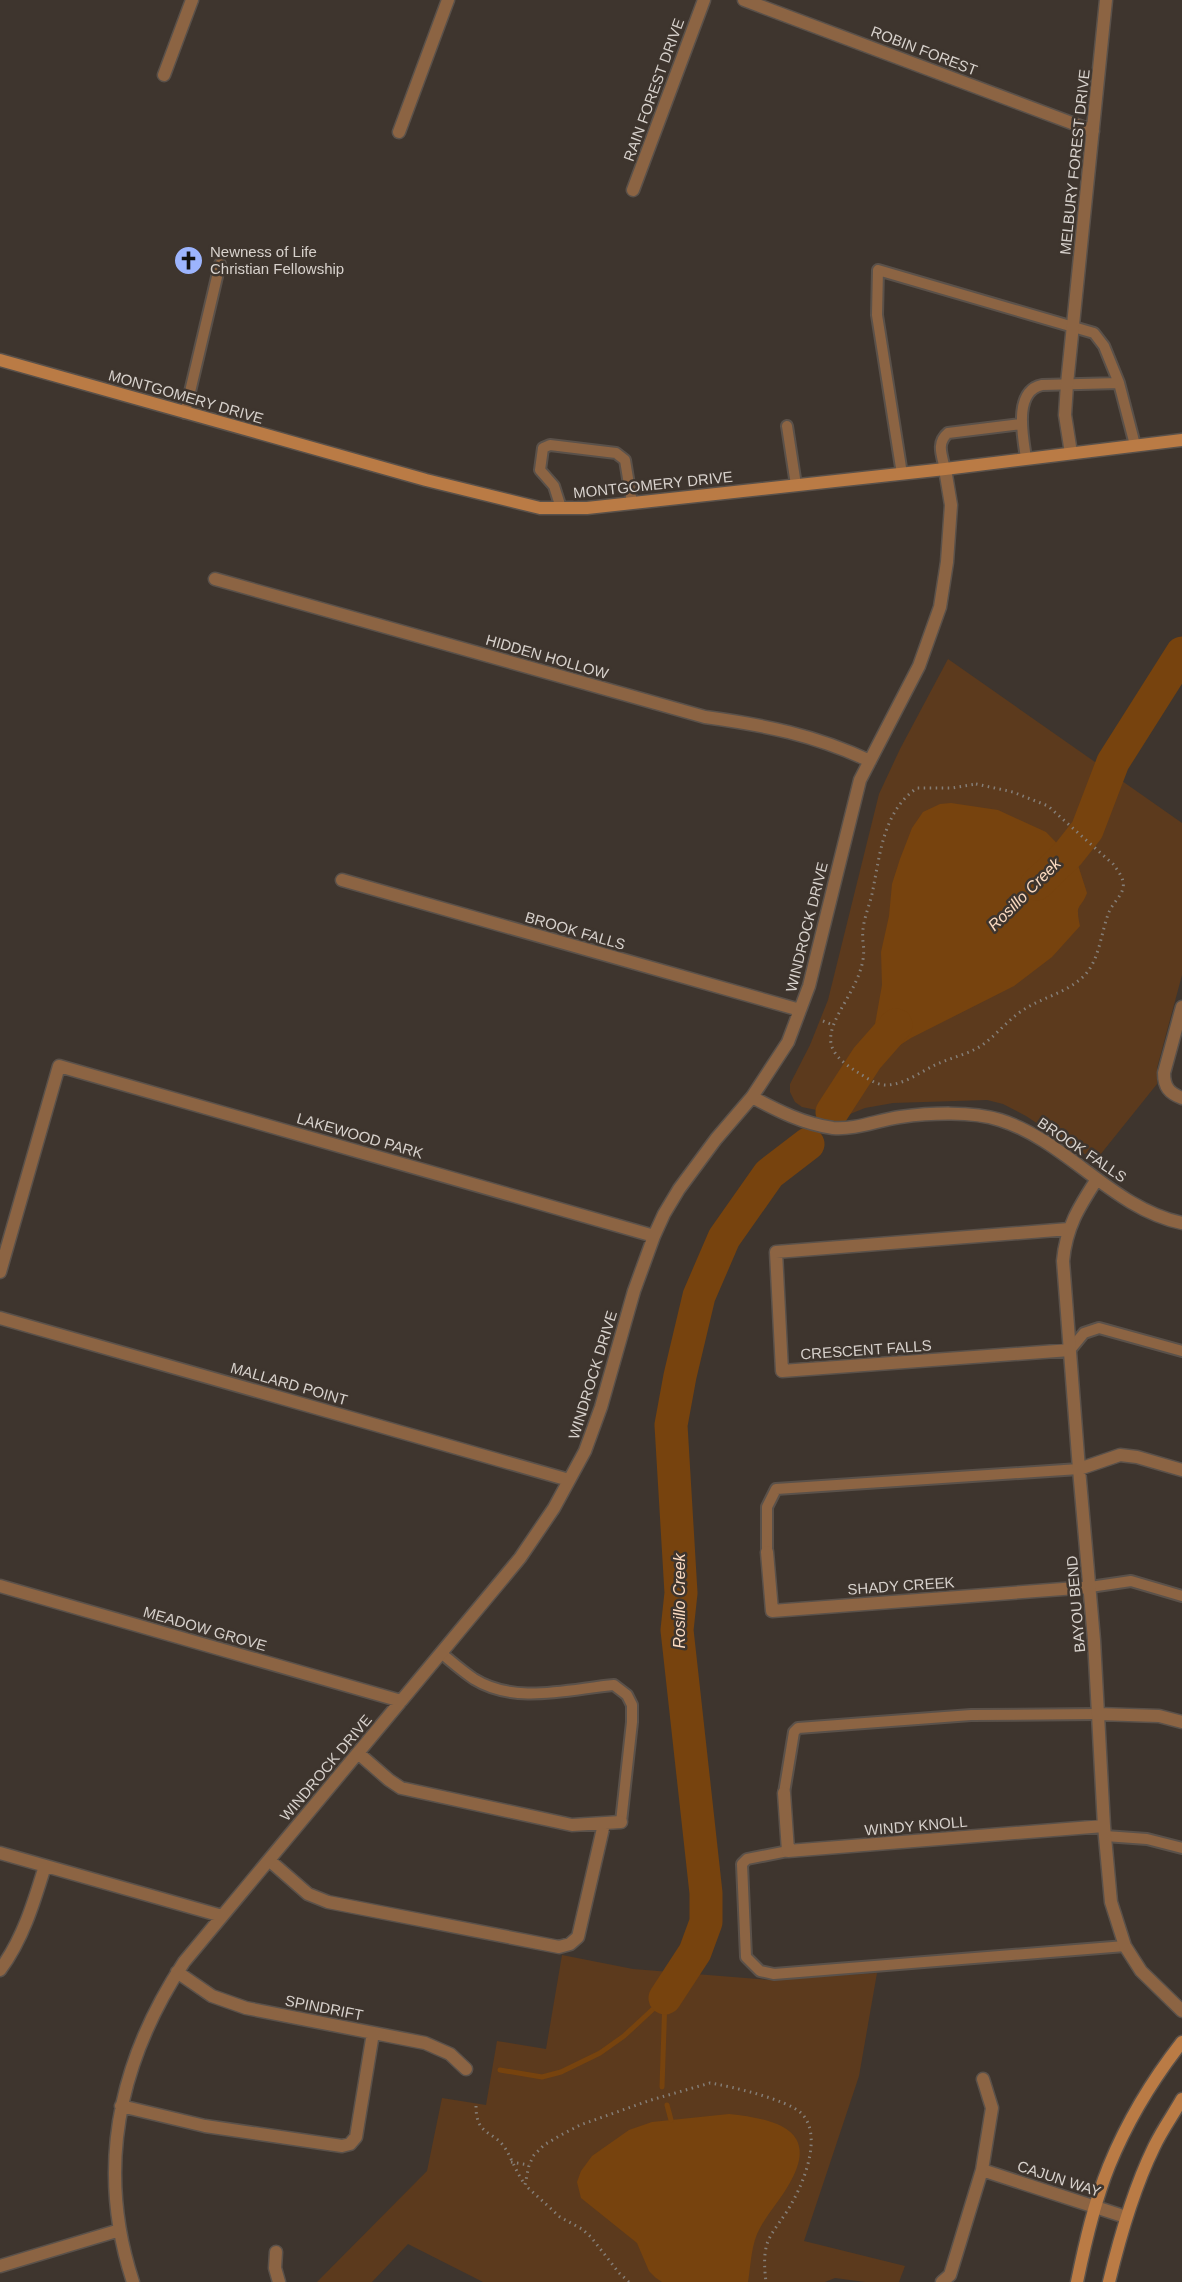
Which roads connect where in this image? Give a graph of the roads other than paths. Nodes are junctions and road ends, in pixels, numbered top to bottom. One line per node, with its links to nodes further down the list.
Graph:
1 (192, 0): 6 (street)
2 (448, 0): 8 (street)
3 (704, 0): 9 (street, RAIN FOREST DRIVE)
4 (744, 0): 7 (street, ROBIN FOREST)
5 (1106, 0): 7 (street, MELBURY FOREST DRIVE)
6 (164, 75)
7 (1093, 131): 11 (street, MELBURY FOREST DRIVE)
8 (399, 132)
9 (633, 190)
10 (220, 264): 15 (lane)
11 (1073, 328): 13 (street, MELBURY FOREST DRIVE); 14 (lane); 23 (lane)
12 (0, 360): 15 (main road, MONTGOMERY DRIVE)
13 (1066, 384): 14 (lane); 16 (lane); 20 (street, MELBURY FOREST DRIVE)
14 (1119, 384): 19 (lane)
15 (185, 412): 26 (main road, MONTGOMERY DRIVE)
16 (1021, 424): 21 (lane); 22 (lane)
17 (787, 426): 24 (lane)
18 (1182, 440): 19 (main road, MONTGOMERY DRIVE)
19 (1135, 445): 20 (main road, MONTGOMERY DRIVE)
20 (1071, 453): 21 (main road, MONTGOMERY DRIVE)
21 (1026, 458): 22 (main road, MONTGOMERY DRIVE)
22 (945, 469): 23 (main road, MONTGOMERY DRIVE); 28 (street, WINDROCK DRIVE)
23 (902, 474): 24 (main road, MONTGOMERY DRIVE)
24 (796, 485): 25 (main road, MONTGOMERY DRIVE)
25 (632, 503): 26 (main road, MONTGOMERY DRIVE); 26 (lane)
26 (561, 508)
27 (215, 579): 28 (street, HIDDEN HOLLOW)
28 (870, 761): 31 (street, WINDROCK DRIVE)
29 (342, 880): 31 (street, BROOK FALLS)
30 (1182, 1007): 33 (street)
31 (800, 1010): 32 (street, WINDROCK DRIVE)
32 (752, 1097): 34 (street, BROOK FALLS); 37 (street, WINDROCK DRIVE)
33 (1182, 1098)
34 (1097, 1179): 35 (street, BROOK FALLS); 36 (street, BAYOU BEND)
35 (1182, 1224)
36 (1069, 1229): 40 (street, BAYOU BEND); 40 (street, CRESCENT FALLS)
37 (654, 1236): 38 (street, LAKEWOOD PARK); 44 (street, WINDROCK DRIVE)
38 (0, 1272)
39 (0, 1318): 44 (street, MALLARD POINT)
40 (1070, 1350): 41 (lane); 42 (street, BAYOU BEND)
41 (1182, 1351)
42 (1078, 1469): 43 (street); 45 (lane); 47 (street, BAYOU BEND)
43 (1182, 1470)
44 (569, 1480): 49 (street, WINDROCK DRIVE)
45 (767, 1552): 47 (street, SHADY CREEK)
46 (0, 1586): 50 (street, MEADOW GROVE)
47 (1090, 1587): 48 (lane); 51 (street, BAYOU BEND)
48 (1182, 1596)
49 (441, 1653): 50 (street, WINDROCK DRIVE); 55 (lane)
50 (401, 1701): 53 (street, WINDROCK DRIVE)
51 (1098, 1714): 52 (street); 54 (lane); 57 (street, BAYOU BEND)
52 (1182, 1722)
53 (358, 1753): 56 (street); 61 (street, WINDROCK DRIVE)
54 (784, 1793): 59 (street)
55 (621, 1822): 56 (street)
56 (604, 1824): 61 (street)
57 (1104, 1831): 58 (lane); 59 (street, WINDY KNOLL); 64 (street, BAYOU BEND)
58 (1182, 1848)
59 (788, 1851): 64 (lane)
60 (0, 1853): 62 (street)
61 (269, 1860): 63 (street, WINDROCK DRIVE)
62 (45, 1866): 63 (street); 65 (street)
63 (222, 1916): 66 (street, WINDROCK DRIVE)
64 (1125, 1946): 67 (street, BAYOU BEND)
65 (0, 1970)
66 (177, 1972): 68 (street, SPINDRIFT); 73 (street, WINDROCK DRIVE)
67 (1182, 2011)
68 (373, 2033): 70 (street, SPINDRIFT); 73 (street)
69 (1182, 2042): 75 (main road)
70 (466, 2070)
71 (983, 2079): 74 (street)
72 (1182, 2099): 76 (main road)
73 (121, 2106): 77 (street, WINDROCK DRIVE)
74 (982, 2170): 75 (street, CAJUN WAY); 82 (street)
75 (1095, 2206): 76 (street, CAJUN WAY); 83 (main road)
76 (1126, 2217): 84 (main road)
77 (120, 2230): 79 (street); 80 (street, WINDROCK DRIVE)
78 (276, 2252): 81 (street)
79 (0, 2266)
80 (133, 2282)
81 (279, 2282)
82 (942, 2282)
83 (1077, 2282)
84 (1109, 2282)

